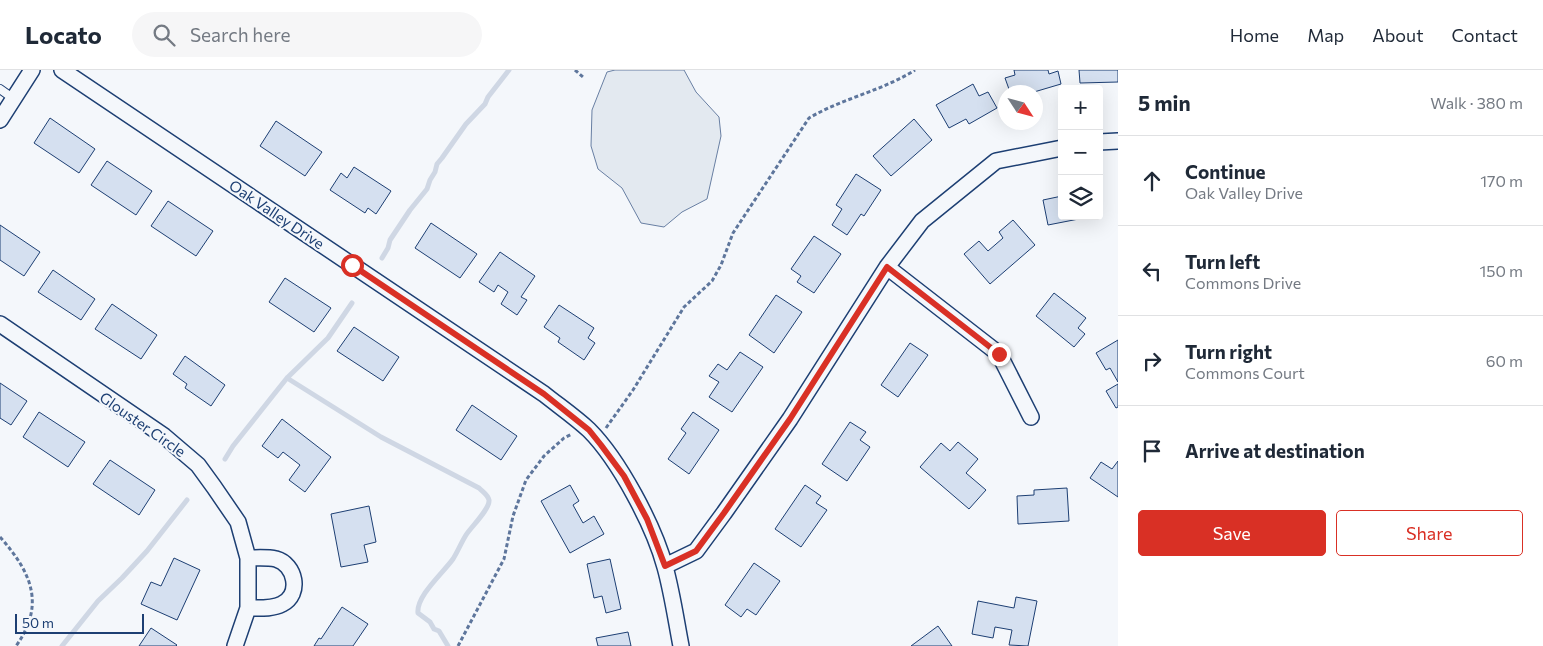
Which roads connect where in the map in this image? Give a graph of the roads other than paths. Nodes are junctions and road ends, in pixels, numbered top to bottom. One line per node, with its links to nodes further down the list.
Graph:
1 (32, 70): 4 (street)
2 (62, 70): 13 (street, Oak Valley Drive)
3 (0, 89): 4 (lane)
4 (14, 98): 5 (street)
5 (0, 120)
6 (1118, 141): 7 (street)
7 (1103, 142)
8 (1058, 149): 9 (street)
9 (887, 267): 11 (street); 13 (street)
10 (0, 324): 12 (street, Glouster Circle)
11 (1030, 417)
12 (248, 558): 14 (street, Glouster Circle); 14 (street)
13 (665, 566): 16 (street, Oak Valley Drive)
14 (248, 608): 15 (street, Glouster Circle)
15 (235, 646)
16 (680, 646)

